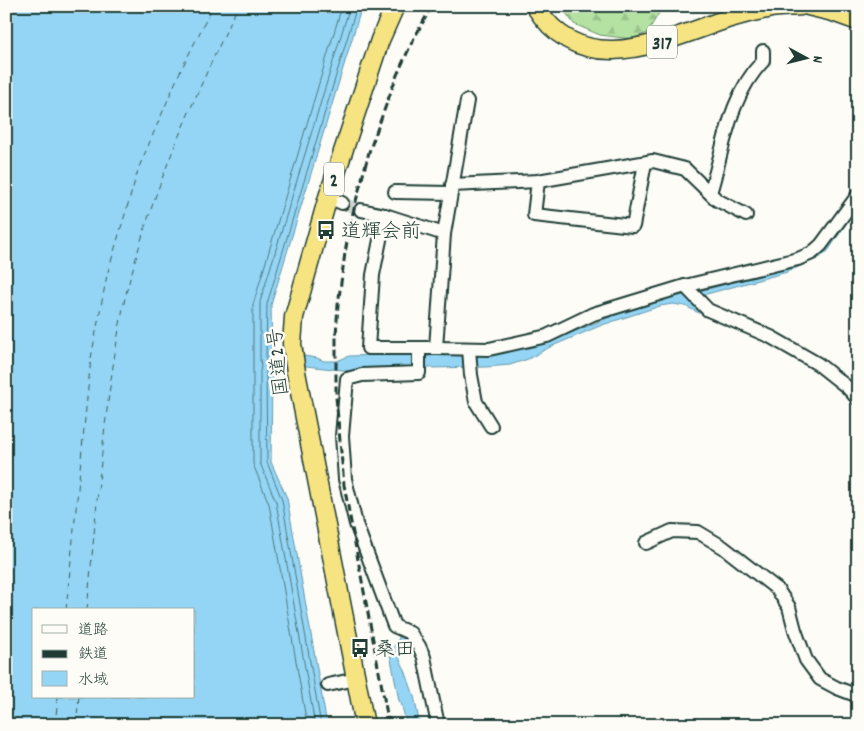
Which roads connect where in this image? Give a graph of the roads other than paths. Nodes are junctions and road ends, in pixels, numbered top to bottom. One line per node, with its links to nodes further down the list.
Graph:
1 (395, 6): 25 (highway, 国道2号 / 2)
2 (534, 6): 3 (highway, 317)
3 (801, 6)
4 (808, 6): 5 (highway)
5 (858, 21)
6 (763, 50): 12 (street)
7 (467, 101): 10 (street)
8 (645, 163): 9 (street); 9 (street); 12 (street)
9 (538, 181): 10 (street)
10 (452, 189): 11 (street); 17 (street)
11 (395, 192)
12 (710, 193): 16 (street)
13 (858, 195): 18 (street)
14 (361, 210): 15 (street)
15 (385, 215): 17 (street); 19 (street)
16 (746, 215)
17 (444, 234): 20 (street)
18 (691, 292): 21 (street); 22 (street)
19 (419, 348): 20 (street); 29 (street)
20 (436, 348): 21 (street)
21 (470, 349): 23 (street)
22 (858, 399)
23 (491, 426)
24 (646, 543): 27 (street)
25 (356, 680): 26 (street); 28 (highway, 国道2号 / 2)
26 (328, 684)
27 (858, 696)
28 (365, 725)
29 (438, 725)

